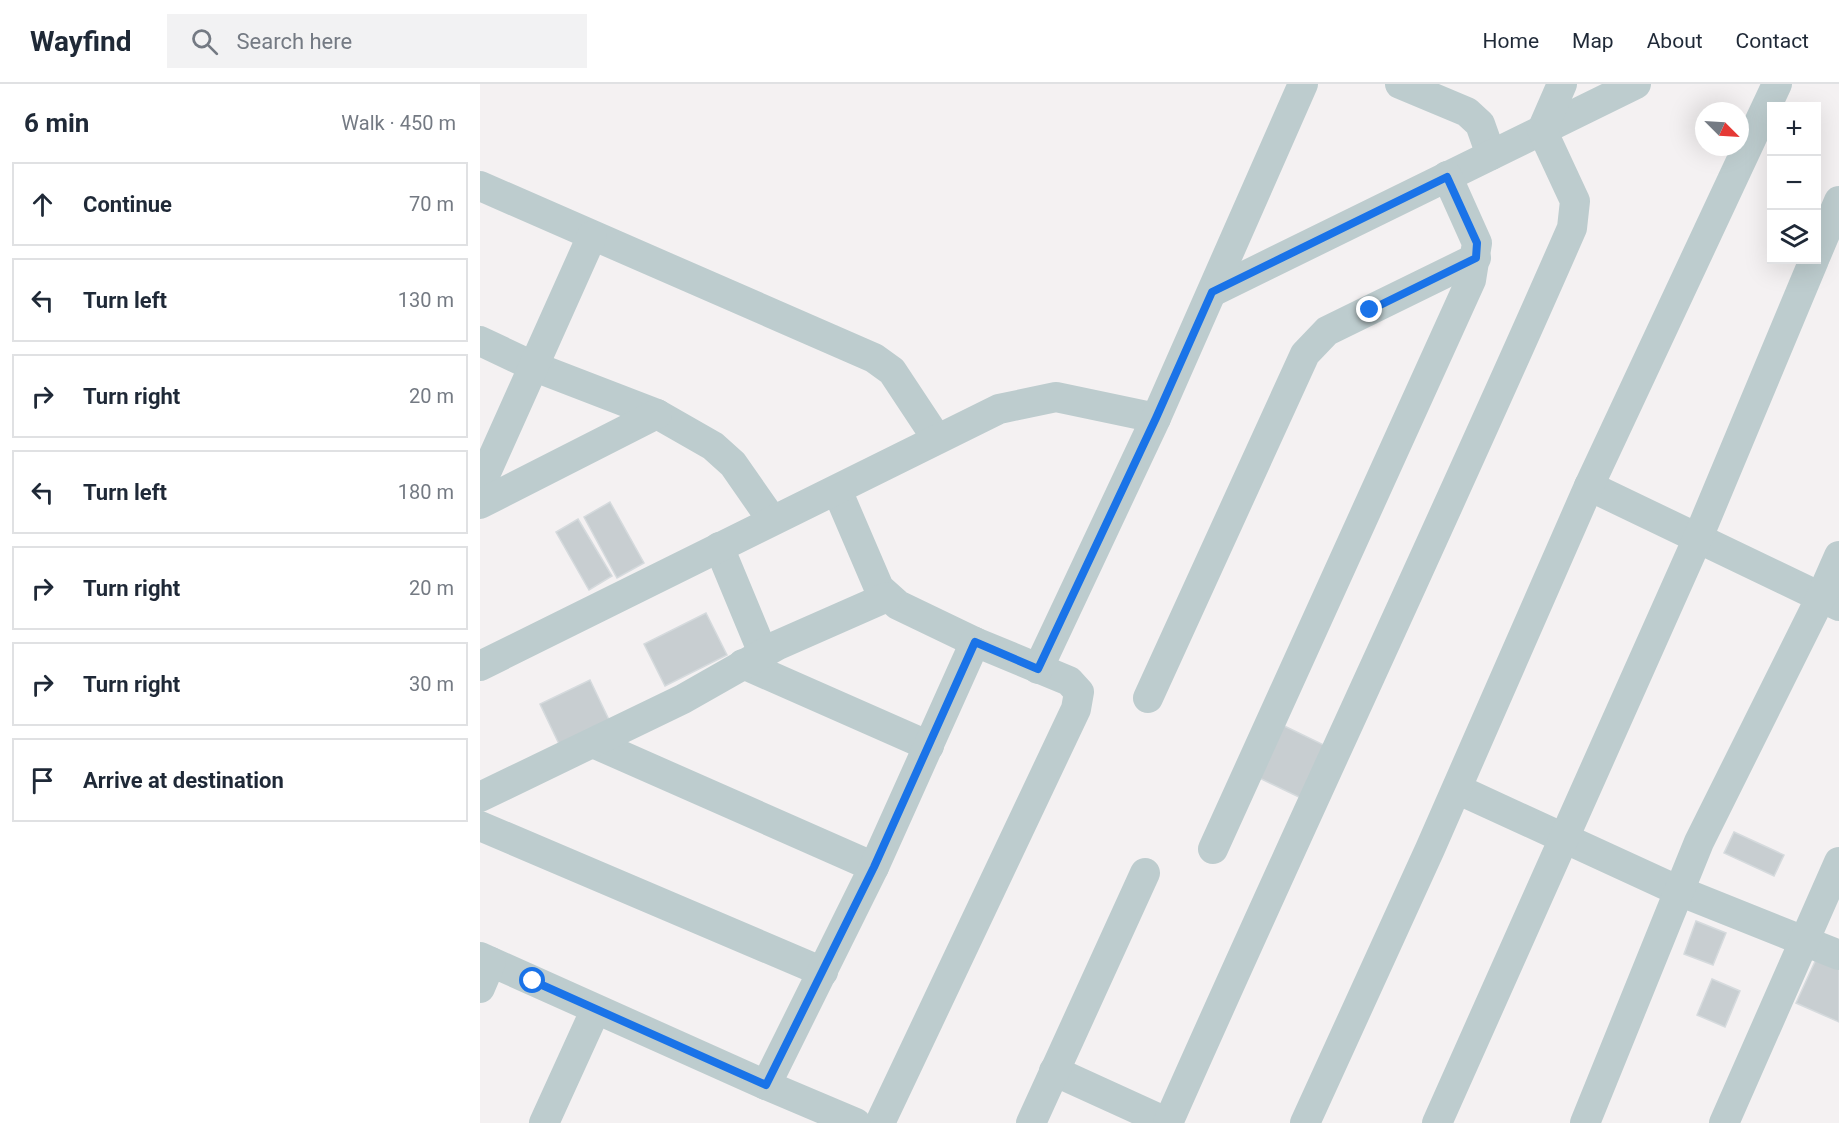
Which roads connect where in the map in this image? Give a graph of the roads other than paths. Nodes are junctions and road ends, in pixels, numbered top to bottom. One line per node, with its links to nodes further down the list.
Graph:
1 (1303, 84): 15 (street)
2 (1562, 84): 6 (street)
3 (1636, 84): 6 (street)
4 (1776, 84): 22 (street)
5 (1415, 87): 7 (street)
6 (1542, 130): 7 (street); 58 (street)
7 (1491, 155): 8 (street)
8 (1447, 177): 13 (street); 15 (street)
9 (481, 190): 11 (street)
10 (1839, 201): 12 (street)
11 (592, 236): 17 (street); 20 (street)
12 (1821, 243)
13 (1476, 258): 35 (street); 42 (street)
14 (1812, 264): 26 (street)
15 (1212, 292): 19 (street)
16 (480, 341): 17 (street)
17 (535, 367): 18 (street); 21 (street)
18 (657, 414): 24 (street); 25 (street)
19 (1156, 418): 20 (street); 34 (street)
20 (937, 439): 23 (street)
21 (480, 486)
22 (1589, 486): 26 (street); 38 (street)
23 (837, 490): 25 (street); 29 (street)
24 (480, 504)
25 (772, 520): 27 (street)
26 (1697, 540): 30 (street); 41 (street)
27 (719, 547): 32 (street); 33 (street)
28 (1839, 556): 30 (street)
29 (887, 597): 31 (street); 32 (street)
30 (1830, 602): 46 (street)
31 (975, 642): 34 (street); 37 (street)
32 (753, 658): 36 (street); 37 (street)
33 (480, 666)
34 (1038, 669): 56 (street)
35 (1148, 698)
36 (593, 743): 39 (street); 44 (street)
37 (928, 746): 44 (street)
38 (1457, 789): 41 (street); 59 (street)
39 (480, 797)
40 (480, 826): 50 (street)
41 (1564, 839): 46 (street); 60 (street)
42 (1213, 849)
43 (1839, 861): 47 (street)
44 (874, 867): 50 (street)
45 (1145, 873): 52 (street)
46 (1679, 891): 47 (street); 61 (street)
47 (1805, 941): 48 (street); 62 (street)
48 (1839, 955)
49 (484, 969): 51 (street)
50 (822, 972): 53 (street)
51 (595, 1011): 53 (street); 54 (street)
52 (1054, 1071): 57 (street); 58 (street)
53 (766, 1085): 55 (street)
54 (544, 1123)
55 (855, 1123)
56 (880, 1123)
57 (1031, 1123)
58 (1168, 1123)
59 (1305, 1123)
60 (1437, 1123)
61 (1585, 1123)
62 (1724, 1123)

